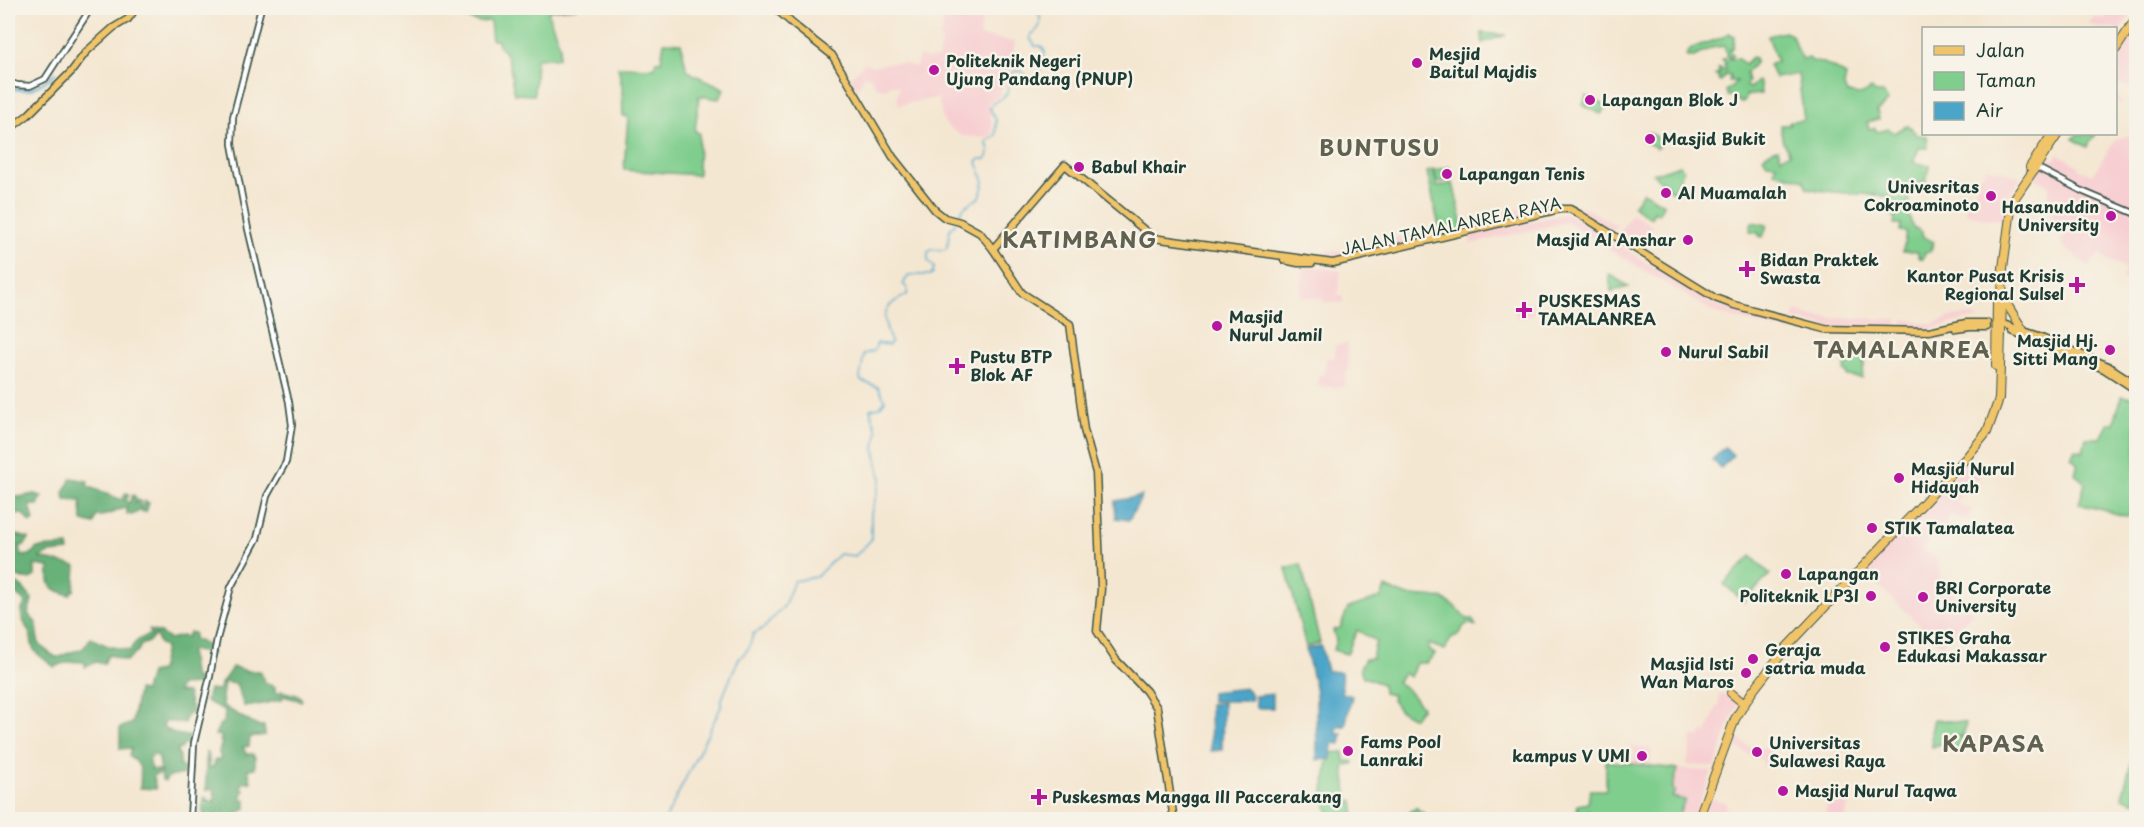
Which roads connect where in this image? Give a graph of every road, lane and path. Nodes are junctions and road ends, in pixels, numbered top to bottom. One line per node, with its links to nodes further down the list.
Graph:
1 (92, 8): 9 (street)
2 (136, 8): 10 (main road)
3 (261, 8): 29 (street)
4 (775, 8): 17 (main road)
5 (2136, 11): 7 (highway)
6 (2136, 18): 8 (highway)
7 (2117, 38)
8 (2117, 46)
9 (8, 82)
10 (8, 130)
11 (2052, 135): 13 (highway)
12 (2057, 135): 13 (highway)
13 (2044, 151): 14 (highway); 16 (highway)
14 (2036, 166): 15 (street); 16 (highway)
15 (2136, 213)
16 (2007, 218): 18 (highway); 19 (highway)
17 (994, 251): 19 (main road, JALAN TAMALANREA RAYA); 30 (main road)
18 (2002, 296): 19 (highway); 20 (highway)
19 (1995, 325): 20 (main road); 22 (highway); 25 (highway)
20 (2023, 330): 23 (main road)
21 (2012, 331): 22 (highway); 24 (main road)
22 (2001, 338): 25 (highway)
23 (2136, 384)
24 (2136, 390)
25 (1931, 493): 26 (highway)
26 (1785, 646): 28 (highway); 31 (highway)
27 (1731, 693): 28 (highway)
28 (1742, 702): 31 (highway)
29 (190, 819)
30 (1174, 819)
31 (1697, 819)

